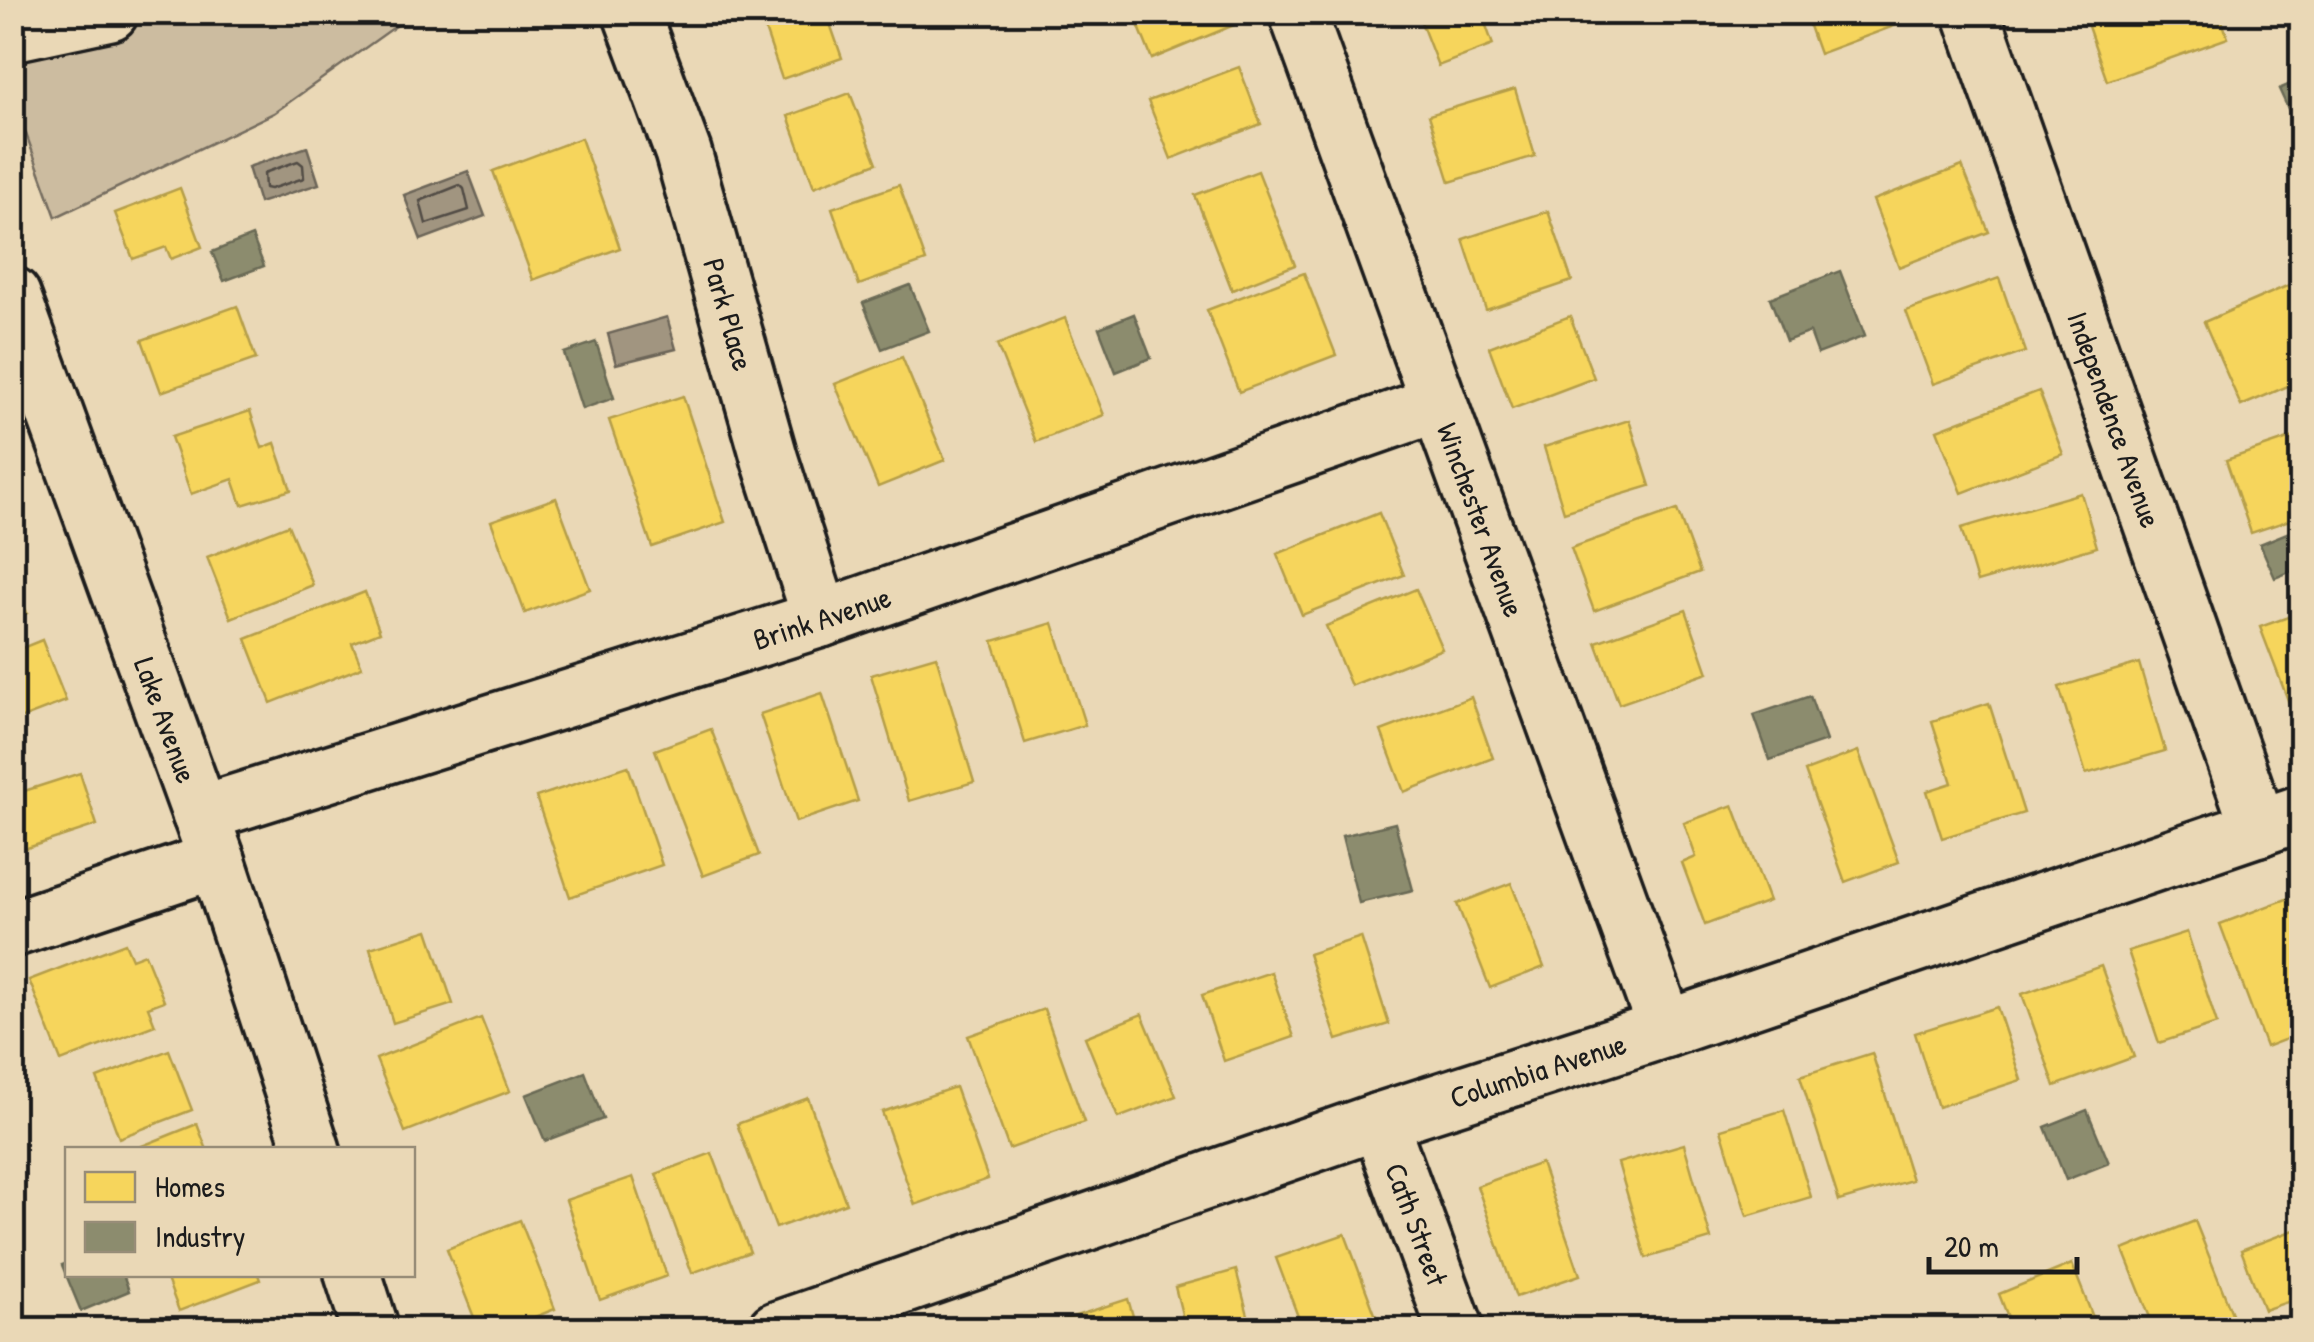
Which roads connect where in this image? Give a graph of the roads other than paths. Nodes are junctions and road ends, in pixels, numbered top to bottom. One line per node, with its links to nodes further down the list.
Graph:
1 (110, 12): 5 (street)
2 (631, 12): 8 (street, Park Place)
3 (1298, 12): 7 (street, Winchester Avenue)
4 (1971, 12): 9 (street, Independence Avenue)
5 (12, 33)
6 (12, 295): 10 (street, Lake Avenue)
7 (1437, 404): 8 (street, Brink Avenue); 12 (street, Winchester Avenue)
8 (821, 618): 10 (street, Brink Avenue)
9 (2280, 820): 12 (street, Columbia Avenue)
10 (209, 837): 11 (street, Brink Avenue); 14 (street, Lake Avenue)
11 (12, 929)
12 (1666, 1029): 13 (street, Columbia Avenue)
13 (1379, 1121): 17 (street, Columbia Avenue); 18 (street, Cath Street)
14 (311, 1147)
15 (354, 1277): 16 (street)
16 (371, 1330)
17 (776, 1330)
18 (1456, 1330)

